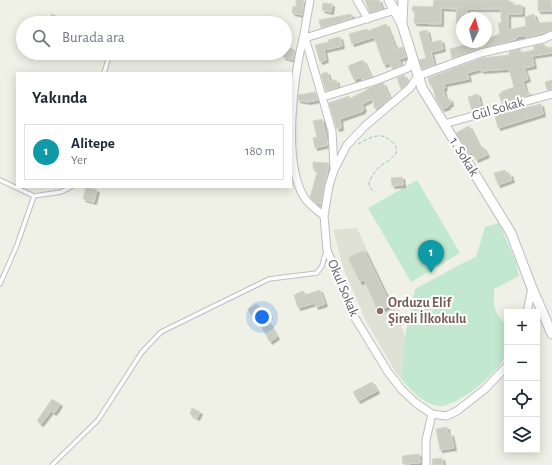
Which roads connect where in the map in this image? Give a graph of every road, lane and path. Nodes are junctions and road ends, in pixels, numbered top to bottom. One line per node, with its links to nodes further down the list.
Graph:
1 (310, 0): 10 (street)
2 (356, 0): 7 (street)
3 (390, 0): 4 (street); 6 (street)
4 (399, 0)
5 (403, 0): 8 (street)
6 (395, 10): 7 (street); 8 (street)
7 (368, 19): 10 (street)
8 (402, 24): 11 (street, 1. Sokak)
9 (552, 35): 14 (street)
10 (305, 36): 16 (street); 26 (street)
11 (412, 59): 14 (street, 1. Sokak); 16 (street)
12 (108, 60): 13 (lane)
13 (104, 72)
14 (418, 76): 17 (street, 1. Sokak); 19 (street, Okul Sokak)
15 (552, 94): 17 (street, Gül Sokak)
16 (323, 97): 19 (street)
17 (444, 124): 29 (street, 1. Sokak)
18 (353, 147): 24 (path)
19 (334, 170): 26 (street, Okul Sokak)
20 (0, 180): 21 (lane)
21 (16, 188)
22 (17, 188): 25 (lane)
23 (69, 188): 25 (lane)
24 (374, 192)
25 (34, 196): 28 (lane)
26 (324, 216): 27 (street, Okul Sokak)
27 (326, 250): 33 (street, Okul Sokak); 34 (lane)
28 (0, 284)
29 (532, 288): 30 (street); 31 (street, 1. Sokak)
30 (528, 309)
31 (552, 334)
32 (504, 369): 33 (street)
33 (432, 414): 35 (street)
34 (52, 465)
35 (426, 465)

